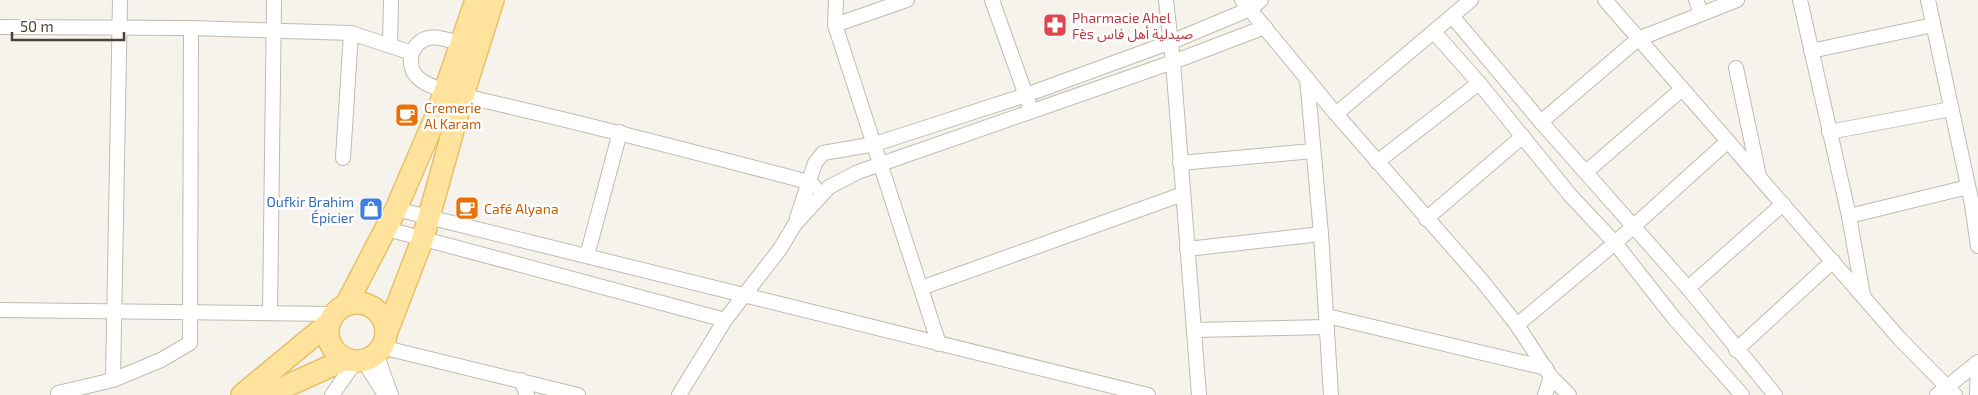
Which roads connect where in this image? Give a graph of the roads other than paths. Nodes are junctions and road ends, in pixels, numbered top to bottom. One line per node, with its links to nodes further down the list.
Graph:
1 (120, 0): 21 (street)
2 (274, 0): 24 (street)
3 (392, 0): 29 (street)
4 (476, 0): 30 (main road)
5 (493, 0): 30 (main road)
6 (836, 0): 18 (street)
7 (907, 0): 18 (street)
8 (992, 0): 39 (street)
9 (1166, 0): 28 (street)
10 (1471, 0): 17 (street)
11 (1605, 0): 27 (street)
12 (1737, 0): 16 (street)
13 (1800, 0): 31 (street)
14 (1928, 0): 19 (street)
15 (1251, 3): 22 (street); 28 (street)
16 (1699, 6): 27 (street)
17 (1452, 16): 25 (street); 43 (street)
18 (835, 25): 48 (street)
19 (1933, 25): 31 (street); 40 (street)
20 (0, 27): 21 (street)
21 (120, 27): 23 (street); 80 (street)
22 (1265, 27): 33 (street); 35 (street)
23 (191, 28): 24 (street); 81 (street)
24 (274, 31): 26 (street); 82 (street)
25 (1434, 32): 36 (street); 42 (street)
26 (351, 33): 29 (street); 50 (street)
27 (1638, 39): 37 (street); 43 (street)
28 (1171, 42): 33 (street); 39 (street)
29 (390, 44): 32 (street)
30 (469, 47): 32 (street); 38 (main road)
31 (1811, 51): 45 (street)
32 (412, 52): 38 (street)
33 (1174, 62): 41 (street); 51 (street)
34 (1736, 68): 55 (street)
35 (1307, 78): 42 (street); 49 (street)
36 (1479, 82): 46 (street); 52 (street)
37 (1682, 89): 47 (street); 54 (street)
38 (454, 93): 44 (street); 61 (main road); 63 (main road)
39 (1026, 95): 41 (street); 48 (street)
40 (1952, 109): 45 (street); 57 (street)
41 (1032, 112): 53 (street)
42 (1336, 114): 52 (street)
43 (1541, 122): 54 (street)
44 (620, 132): 56 (street); 73 (street)
45 (1830, 132): 62 (street)
46 (1523, 136): 64 (street); 70 (street)
47 (1728, 141): 55 (street); 66 (street)
48 (876, 144): 53 (street); 56 (street)
49 (1314, 151): 51 (street); 68 (street)
50 (343, 158)
51 (1180, 162): 59 (street)
52 (1378, 162): 64 (street)
53 (881, 165): 58 (street); 75 (street)
54 (1586, 172): 66 (street)
55 (1759, 177): 60 (street)
56 (808, 182): 58 (street); 65 (street)
57 (1968, 187): 62 (street); 71 (street)
58 (823, 192): 65 (street)
59 (1183, 194): 72 (street); 75 (street)
60 (1783, 204): 74 (street); 76 (street)
61 (396, 209): 63 (street); 67 (main road)
62 (1849, 216): 78 (street)
63 (428, 217): 69 (main road); 73 (street)
64 (1426, 219): 86 (street)
65 (795, 224): 77 (street)
66 (1634, 226): 70 (street); 76 (street)
67 (387, 229): 69 (street); 83 (main road)
68 (1321, 234): 72 (street); 85 (street)
69 (423, 238): 84 (street); 90 (main road)
70 (1615, 243): 86 (street); 110 (street)
71 (1978, 246)
72 (1187, 248): 87 (street)
73 (587, 256): 77 (street)
74 (1833, 261): 78 (street); 89 (street)
75 (921, 288): 88 (street)
76 (1688, 288): 89 (street)
77 (744, 296): 84 (street); 88 (street)
78 (1863, 296): 95 (street)
79 (0, 310): 80 (street)
80 (113, 310): 81 (street); 93 (street)
81 (190, 312): 82 (street); 93 (street)
82 (270, 313): 83 (street)
83 (336, 314): 90 (main road); 90 (main road); 97 (main road)
84 (725, 320): 104 (street)
85 (1327, 322): 87 (street); 92 (street); 107 (street)
86 (1517, 325): 92 (street)
87 (1194, 330): 106 (street)
88 (940, 344): 105 (street)
89 (1736, 350): 111 (street)
90 (368, 353): 94 (street); 98 (main road); 99 (street); 100 (street); 101 (street)
91 (1978, 362): 95 (street); 112 (street)
92 (1548, 373): 108 (street); 109 (street)
93 (113, 380): 96 (street)
94 (521, 380): 102 (street); 103 (street)
95 (1947, 392)
96 (58, 393)
97 (242, 395)
98 (267, 395)
99 (332, 395)
100 (385, 395)
101 (391, 395)
102 (527, 395)
103 (578, 395)
104 (680, 395)
105 (1148, 395)
106 (1199, 395)
107 (1331, 395)
108 (1545, 395)
109 (1569, 395)
110 (1742, 395)
111 (1775, 395)
112 (1977, 395)

